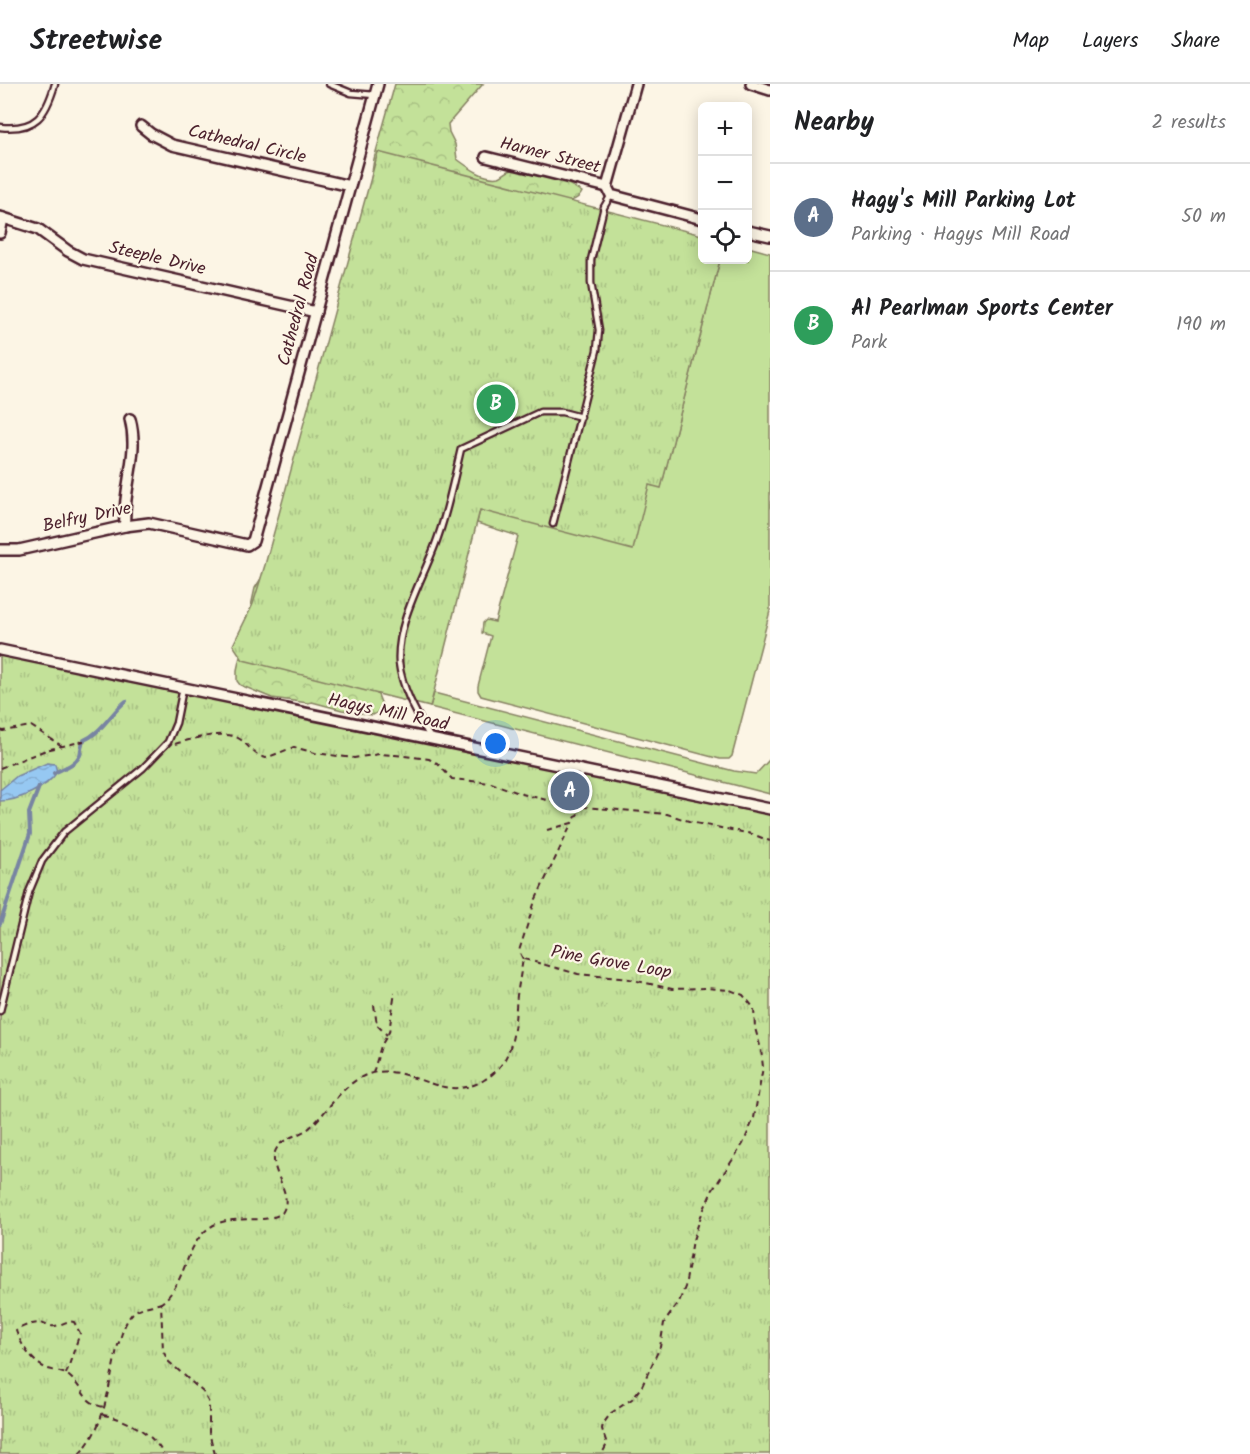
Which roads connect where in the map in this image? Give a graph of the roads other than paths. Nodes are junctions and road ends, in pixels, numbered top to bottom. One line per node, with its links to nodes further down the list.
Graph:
1 (55, 84): 9 (lane)
2 (328, 84): 7 (lane)
3 (378, 84): 7 (street, Cathedral Road)
4 (636, 84): 12 (street)
5 (752, 84): 6 (street)
6 (770, 90)
7 (375, 95): 11 (street, Cathedral Road)
8 (141, 126): 11 (street, Cathedral Circle)
9 (0, 127)
10 (486, 157): 12 (street, Harner Street)
11 (350, 186): 18 (street, Cathedral Road)
12 (608, 191): 14 (street, Harner Street); 19 (lane)
13 (2, 217): 16 (street); 18 (street, Steeple Drive)
14 (698, 218)
15 (752, 232): 17 (street)
16 (0, 233)
17 (770, 237)
18 (316, 312): 23 (street, Cathedral Road)
19 (581, 417): 21 (lane); 27 (lane)
20 (130, 419): 22 (street)
21 (553, 524)
22 (125, 526): 23 (street, Belfry Drive); 24 (street, Belfry Drive)
23 (251, 543)
24 (0, 550)
25 (0, 650): 26 (street, Hagys Mill Road)
26 (183, 688): 27 (street, Hagys Mill Road); 31 (lane)
27 (431, 739): 28 (street, Hagys Mill Road)
28 (582, 770): 29 (lane); 30 (street, Hagys Mill Road)
29 (579, 793)
30 (770, 809)
31 (0, 1011)

